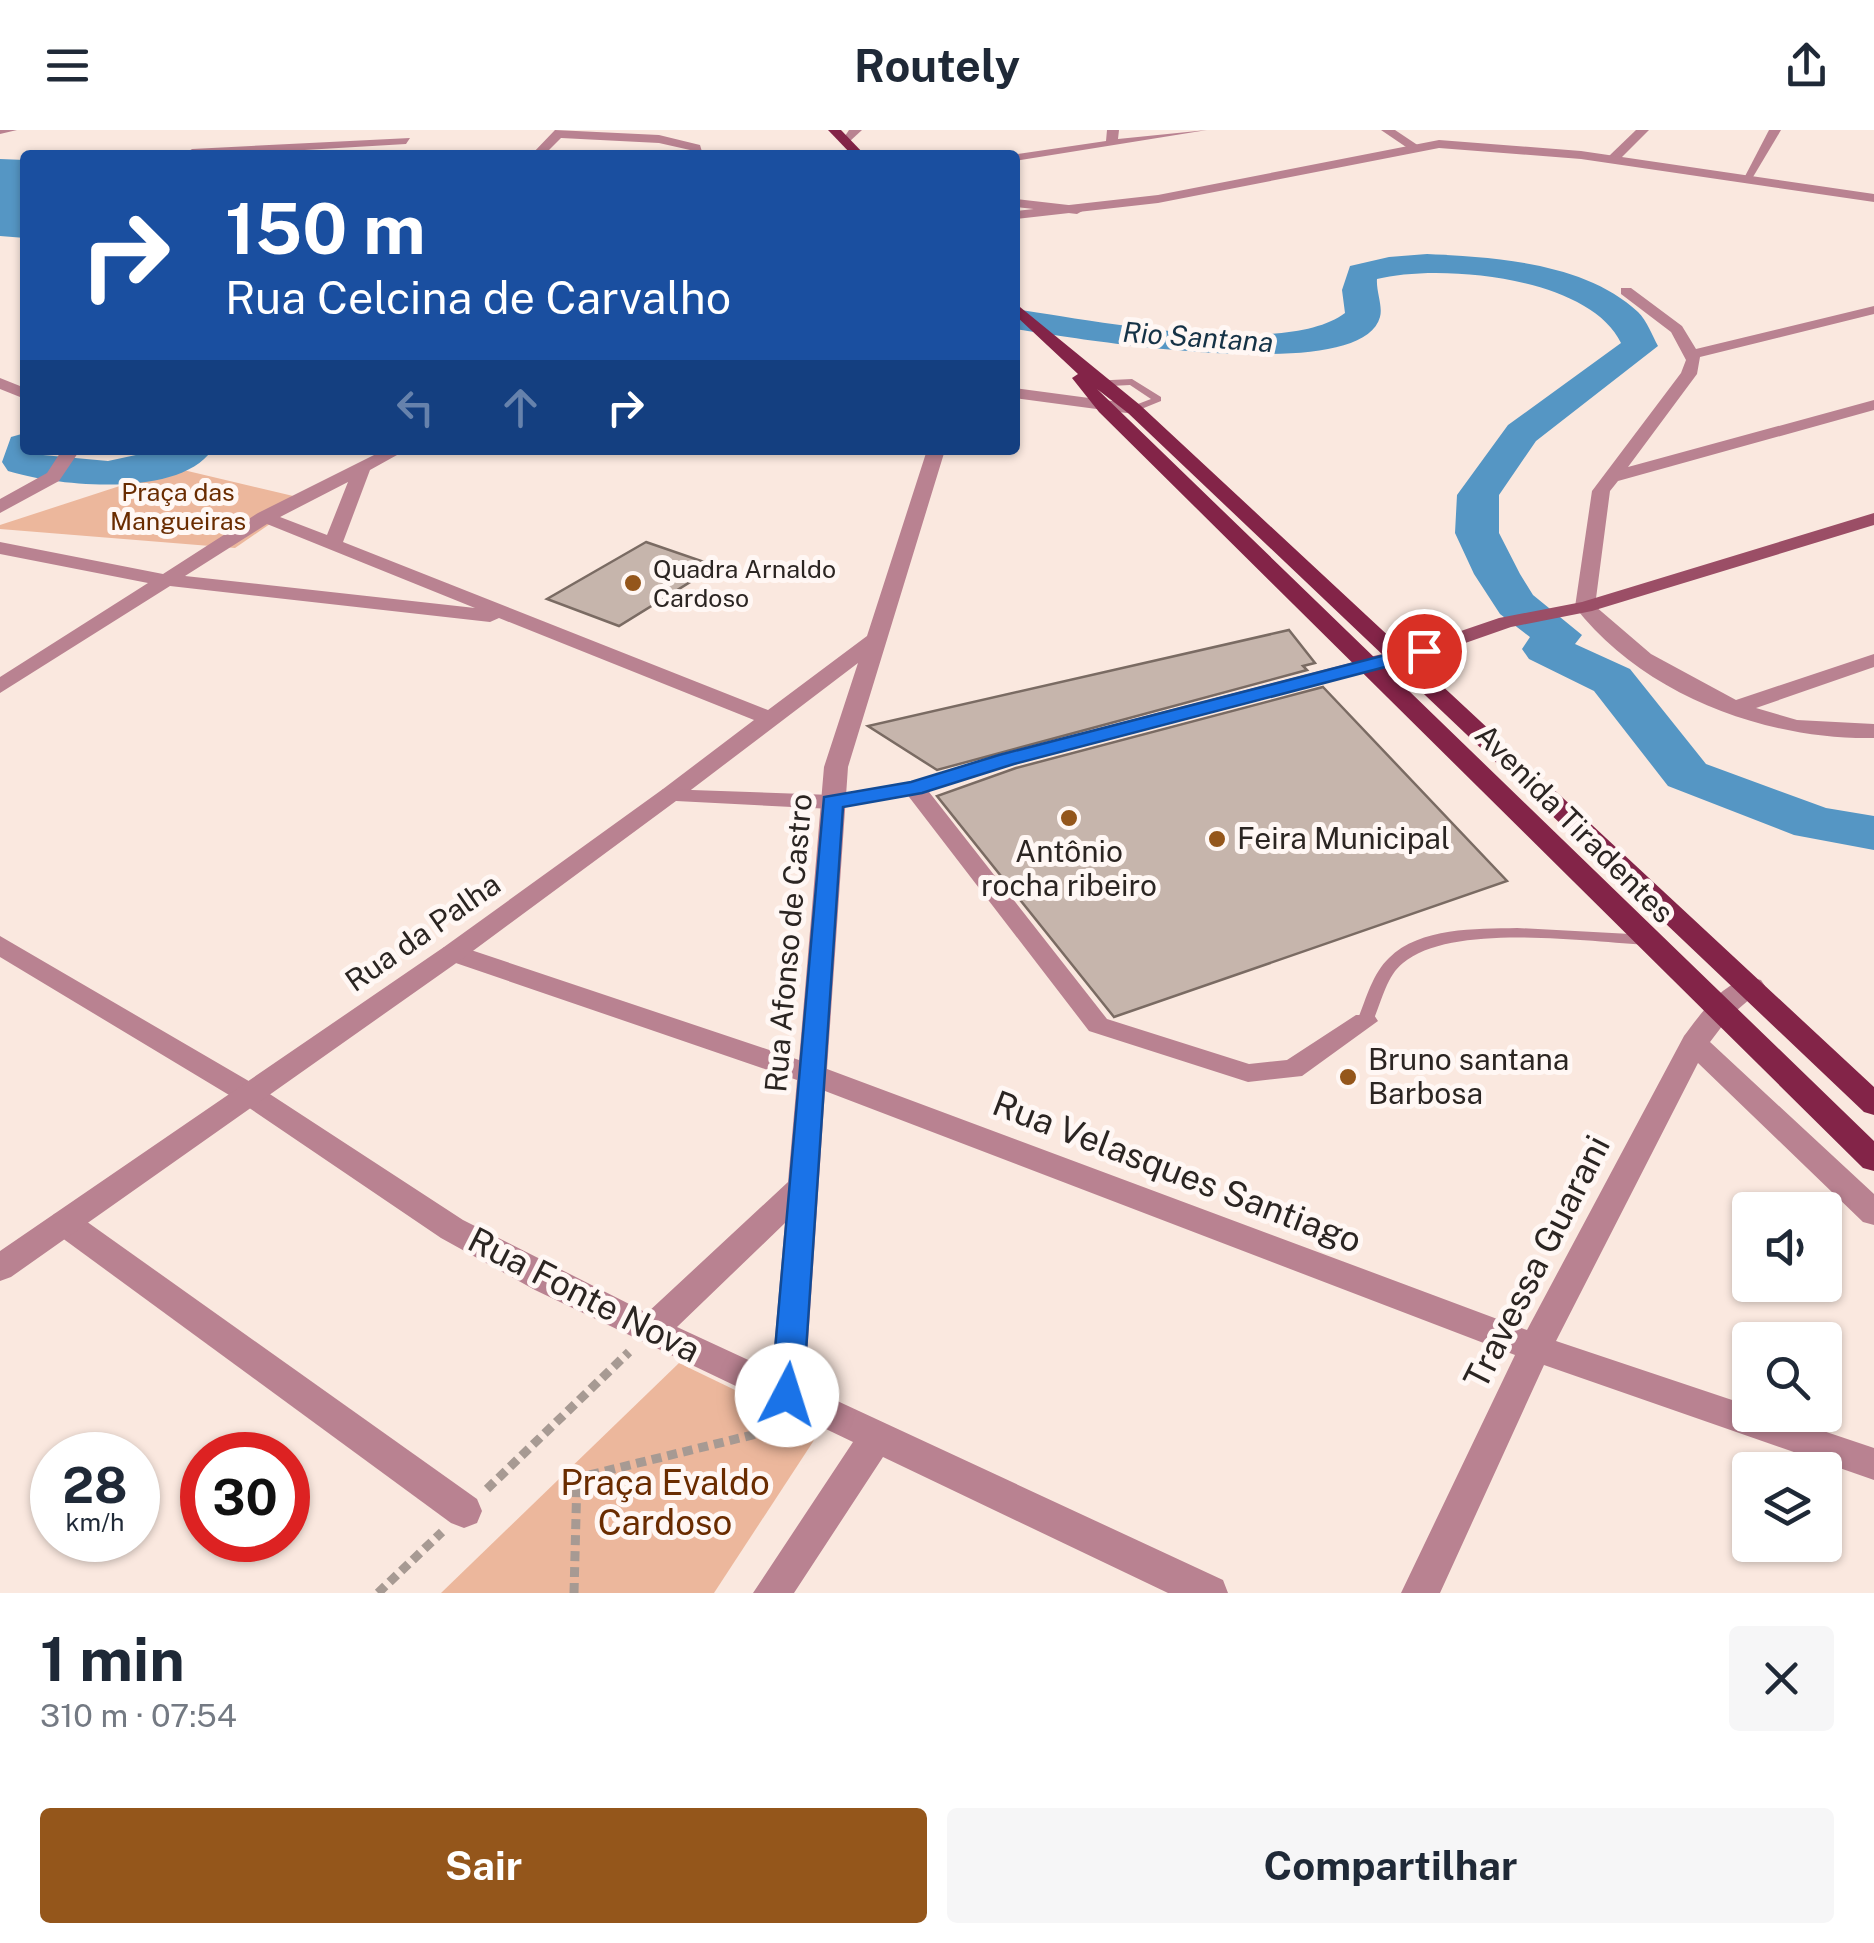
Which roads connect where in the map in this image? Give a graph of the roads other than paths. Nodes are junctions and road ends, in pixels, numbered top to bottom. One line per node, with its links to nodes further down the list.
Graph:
1 (11, 130): 10 (street)
2 (418, 130): 12 (street)
3 (834, 130): 13 (main road)
4 (856, 130): 13 (street)
5 (1113, 130): 15 (street)
6 (1201, 130): 15 (street)
7 (1387, 130): 16 (street)
8 (1643, 130): 24 (street)
9 (1775, 130): 25 (street)
10 (0, 131)
11 (560, 132): 19 (street); 20 (street)
12 (406, 140): 17 (street); 18 (street)
13 (845, 140): 21 (main road)
14 (1056, 140): 22 (street)
15 (1111, 144): 22 (street)
16 (1413, 146): 24 (street); 28 (street)
17 (265, 150)
18 (397, 150)
19 (542, 150)
20 (696, 150)
21 (854, 150)
22 (1071, 150): 23 (street)
23 (1020, 156)
24 (1612, 159): 25 (street)
25 (1746, 179): 26 (street)
26 (1874, 198)
27 (1020, 204): 28 (street)
28 (1077, 210): 29 (street)
29 (1020, 215)
30 (1626, 291): 33 (street)
31 (1874, 310): 33 (street)
32 (1020, 312): 34 (main road, Avenida Tiradentes)
33 (1693, 354): 45 (street)
34 (1095, 384): 37 (main road, Avenida Tiradentes); 38 (main road)
35 (1020, 395): 37 (street)
36 (1874, 406): 39 (street)
37 (1104, 408): 38 (street); 57 (main road, Avenida Tiradentes)
38 (1134, 409): 55 (main road)
39 (1844, 414): 40 (street); 45 (street)
40 (1874, 428)
41 (67, 455): 46 (street)
42 (388, 455): 44 (street)
43 (934, 455): 54 (street, Rua Afonso de Castro)
44 (362, 469): 47 (street); 49 (street)
45 (1608, 478): 52 (street)
46 (0, 507)
47 (265, 517): 49 (street); 51 (street)
48 (1874, 519): 52 (main road)
49 (333, 544): 53 (street)
50 (0, 548): 51 (street)
51 (165, 580): 53 (street); 58 (street)
52 (1585, 608): 55 (main road); 59 (street)
53 (526, 620): 60 (street)
54 (876, 640): 60 (street, Rua da Palha); 64 (street, Rua Afonso de Castro)
55 (1398, 658): 57 (main road); 68 (main road)
56 (1874, 660): 59 (street)
57 (1370, 664): 62 (street); 65 (main road, Avenida Tiradentes)
58 (0, 686)
59 (1738, 708): 61 (street)
60 (770, 720): 63 (street, Rua da Palha)
61 (1874, 731)
62 (914, 788): 64 (street); 70 (street)
63 (672, 794): 64 (street); 67 (street, Rua da Palha)
64 (832, 802): 72 (street, Rua Afonso de Castro)
65 (1649, 940): 69 (main road, Avenida Tiradentes); 70 (lane)
66 (0, 945): 73 (street, Rua Fonte Nova)
67 (453, 953): 72 (street, Rua Velasques Santiago); 73 (street, Rua da Palha)
68 (1751, 986): 69 (street, Travessa Guarani); 74 (main road)
69 (1720, 1010): 71 (street, Travessa Guarani); 75 (main road, Avenida Tiradentes)
70 (1365, 1021)
71 (1694, 1043): 77 (street); 81 (street, Travessa Guarani)
72 (810, 1074): 76 (street, Rua Afonso de Castro); 81 (street, Rua Velasques Santiago)
73 (250, 1094): 78 (street, Rua da Palha); 80 (street, Rua Fonte Nova)
74 (1874, 1104)
75 (1874, 1160)
76 (804, 1185): 80 (street); 82 (street, Rua Afonso de Castro)
77 (1874, 1213)
78 (65, 1223): 79 (street, Rua da Palha); 85 (street)
79 (0, 1268)
80 (651, 1330): 82 (street, Rua Fonte Nova)
81 (1535, 1348): 84 (street, Rua Velasques Santiago); 88 (street, Travessa Guarani)
82 (787, 1395): 83 (street, Rua Fonte Nova)
83 (878, 1434): 86 (street); 87 (street, Rua Fonte Nova)
84 (1874, 1464)
85 (464, 1511)
86 (772, 1593)
87 (1209, 1593)
88 (1420, 1593)

